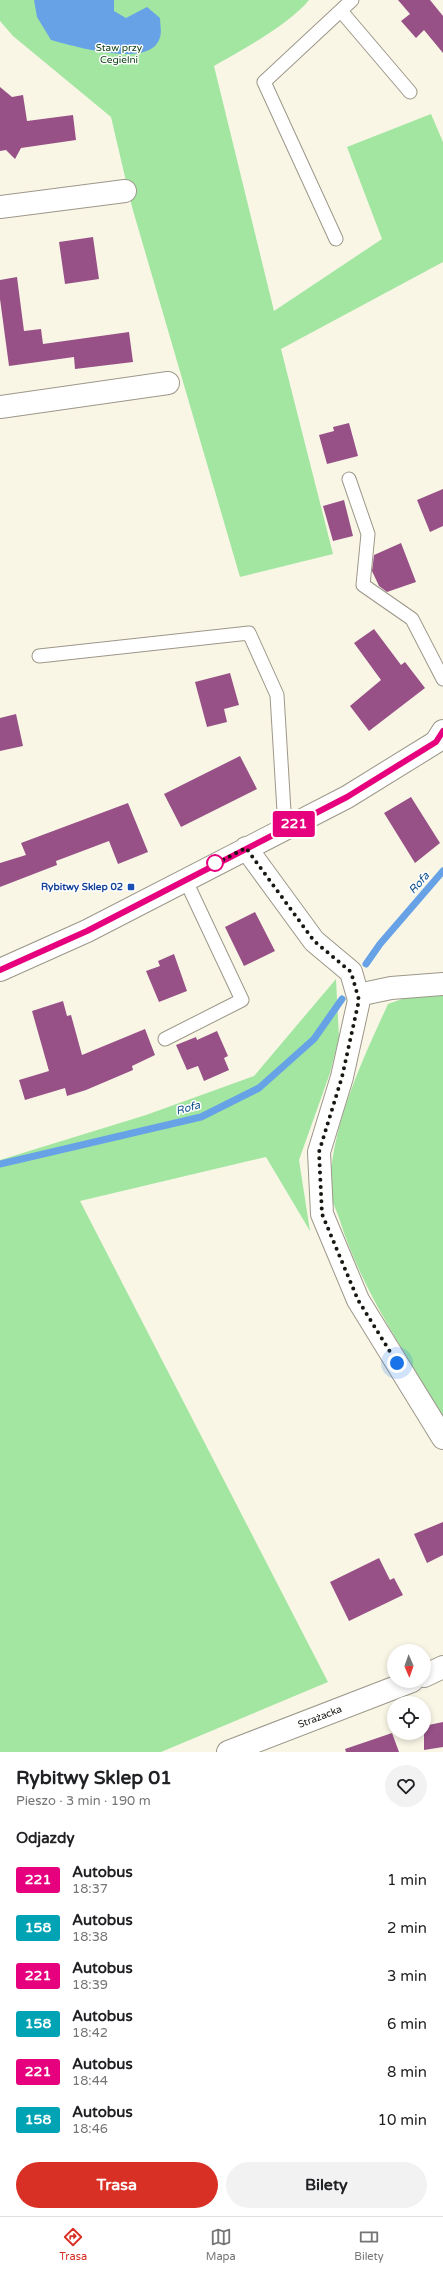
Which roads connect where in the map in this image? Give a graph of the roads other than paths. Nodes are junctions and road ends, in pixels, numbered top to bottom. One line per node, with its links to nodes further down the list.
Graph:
1 (352, 0): 2 (lane)
2 (341, 11): 3 (lane); 6 (lane)
3 (410, 92)
4 (125, 191): 5 (street)
5 (0, 206)
6 (336, 239)
7 (168, 383): 8 (street)
8 (0, 407)
9 (349, 479): 11 (lane)
10 (39, 656): 13 (lane)
11 (443, 679)
12 (443, 731): 13 (street)
13 (285, 828): 14 (street)
14 (246, 848): 15 (street); 18 (street)
15 (185, 879): 16 (street); 19 (lane)
16 (0, 970)
17 (443, 984): 18 (street)
18 (358, 995): 20 (street)
19 (165, 1039)
20 (443, 1438)
21 (443, 1667): 22 (street)
22 (431, 1673)
23 (394, 1688): 24 (street, Strażacka)
24 (228, 1752)

